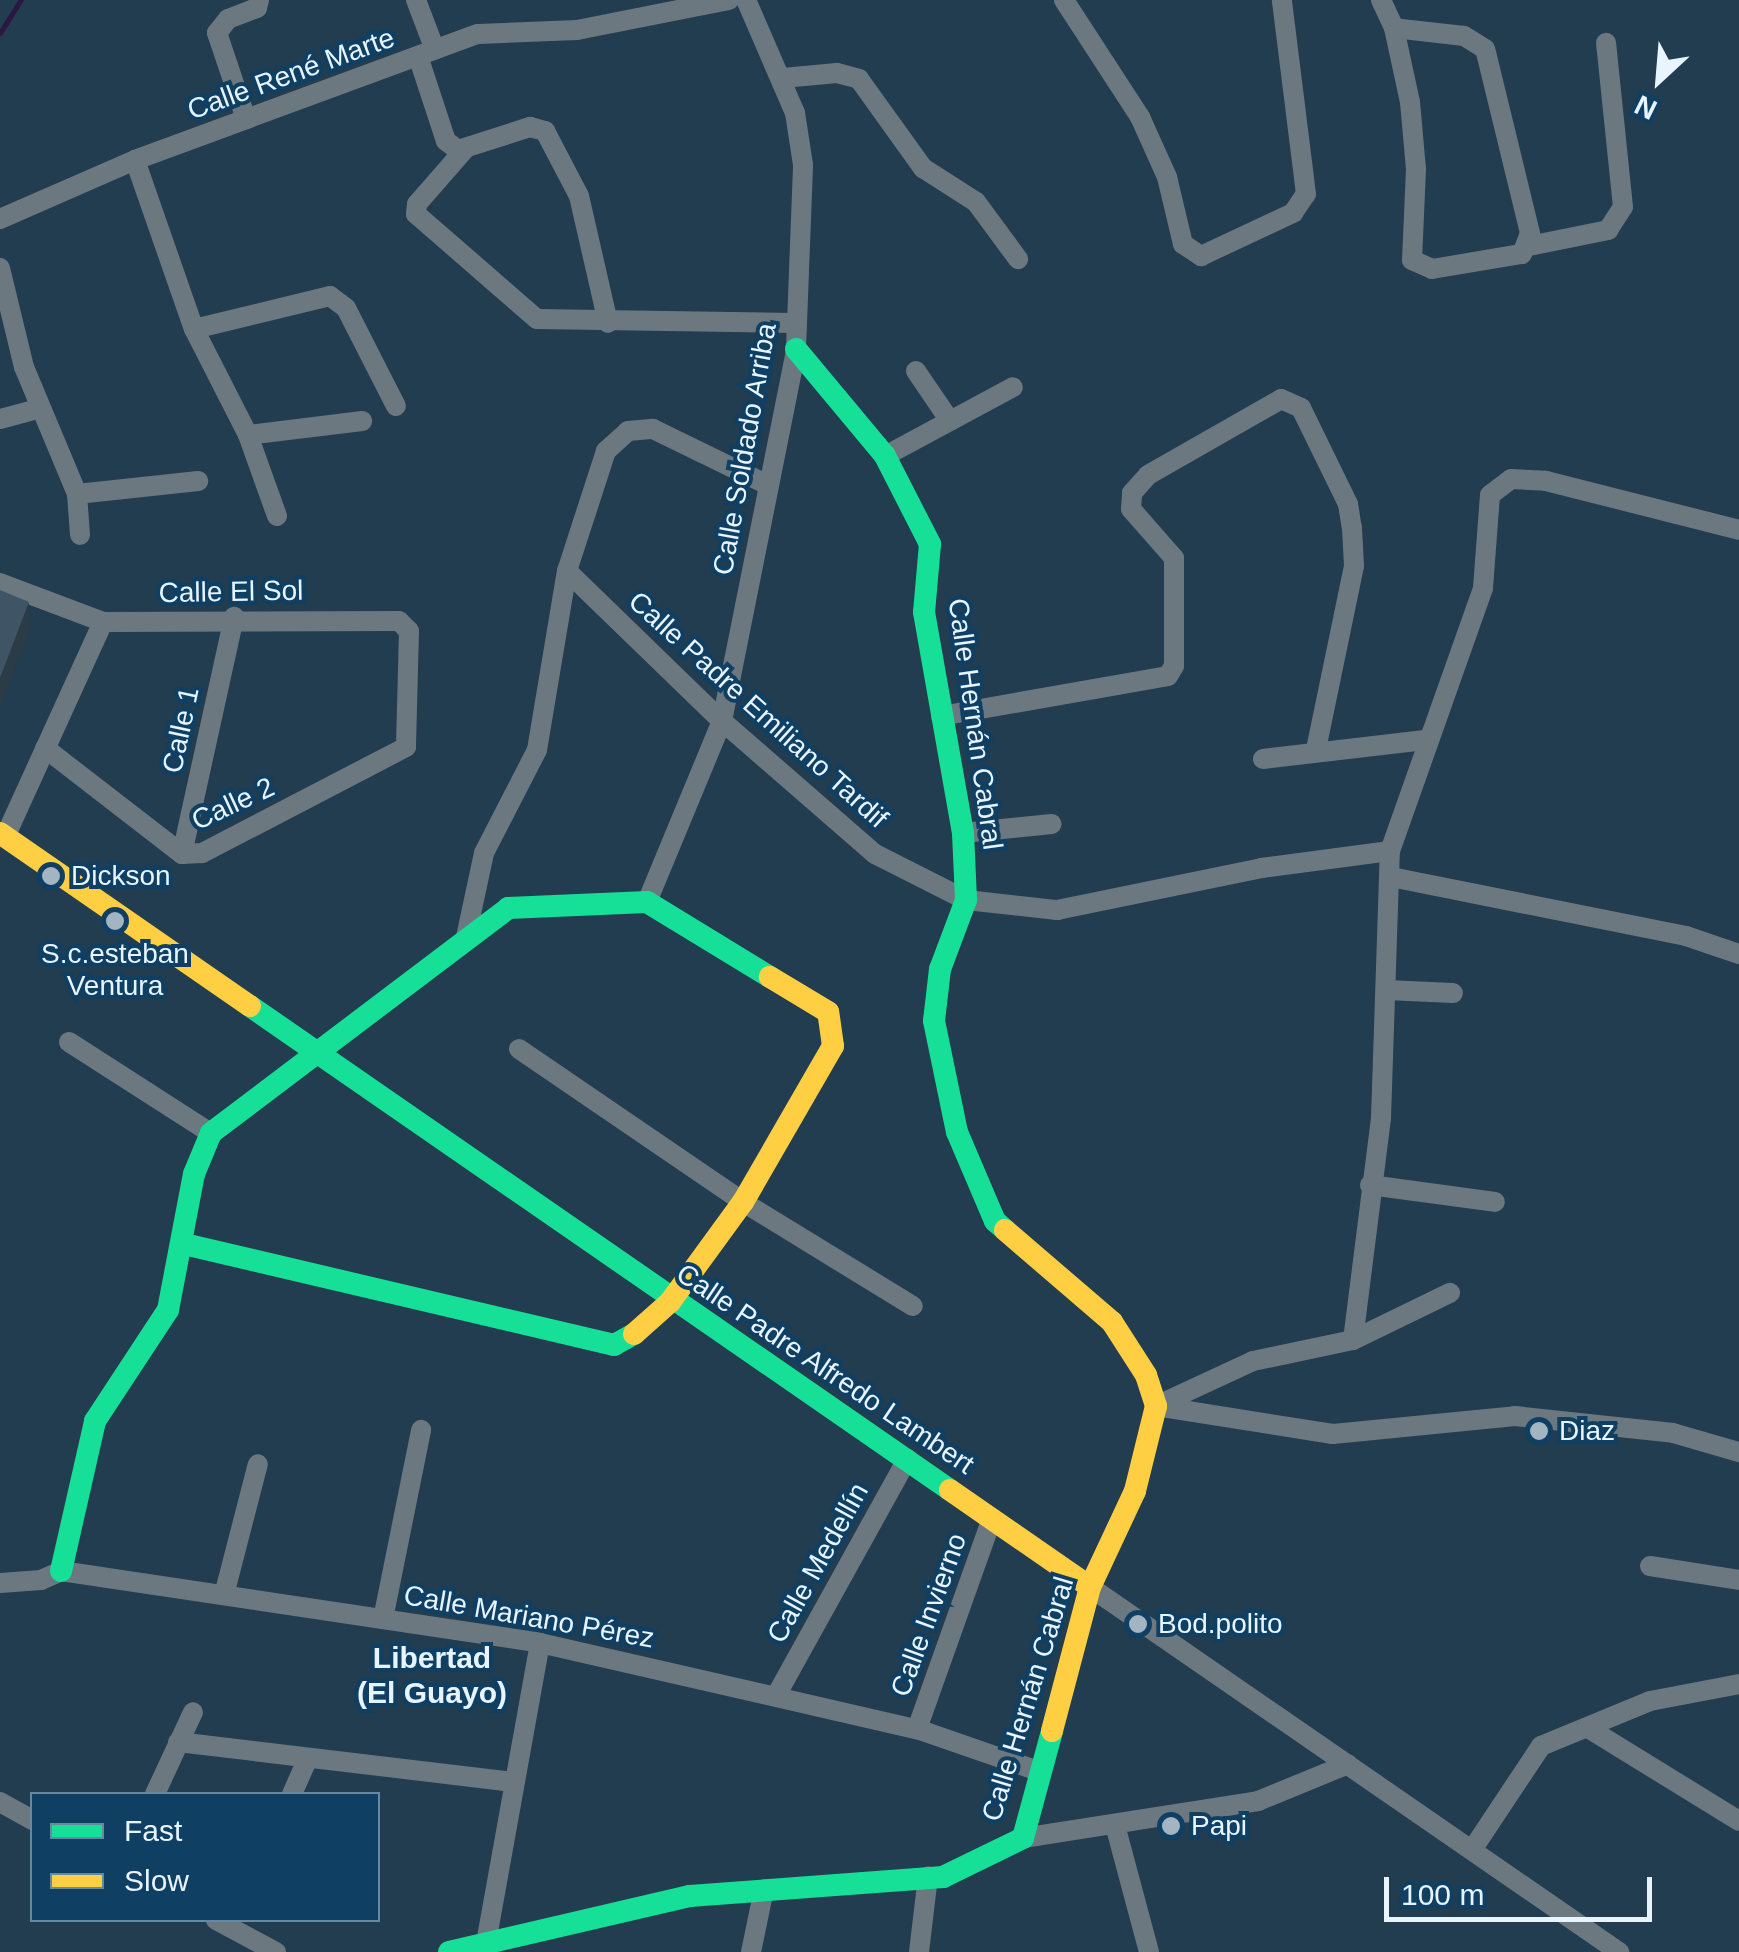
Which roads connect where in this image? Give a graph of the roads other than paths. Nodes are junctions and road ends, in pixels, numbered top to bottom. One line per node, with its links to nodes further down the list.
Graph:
1 (260, 0): 13 (street)
2 (416, 0): 11 (street)
3 (729, 0): 8 (street, Calle René Marte)
4 (746, 0): 12 (street, Calle Soldado Arriba)
5 (1064, 0): 6 (street)
6 (1282, 0)
7 (1381, 0): 9 (street)
8 (659, 9): 11 (street, Calle René Marte)
9 (1394, 28): 17 (street); 17 (street)
10 (1606, 43): 17 (street)
11 (426, 53): 13 (street, Calle René Marte); 14 (street)
12 (783, 78): 18 (street); 21 (street, Calle Soldado Arriba)
13 (246, 120): 15 (street, Calle René Marte)
14 (465, 150): 20 (street); 20 (street)
15 (135, 160): 16 (street, Calle René Marte); 22 (street)
16 (0, 220)
17 (1529, 246)
18 (1018, 259)
19 (0, 268): 27 (street)
20 (608, 324): 21 (street)
21 (797, 324): 23 (street, Calle Soldado Arriba)
22 (194, 329): 26 (street); 31 (street)
23 (796, 350): 32 (street, Calle Hernán Cabral); 34 (street, Calle Soldado Arriba)
24 (916, 371): 30 (street)
25 (1013, 387): 30 (street)
26 (396, 406)
27 (41, 408): 28 (street); 35 (street)
28 (0, 420)
29 (362, 421): 31 (street)
30 (950, 421): 32 (street)
31 (248, 435): 36 (street)
32 (885, 456): 44 (street, Calle Hernán Cabral)
33 (198, 480): 35 (street)
34 (768, 484): 39 (street); 45 (street, Calle Soldado Arriba)
35 (77, 494): 38 (street)
36 (277, 516)
37 (1739, 530): 46 (street)
38 (80, 535)
39 (567, 571): 45 (street, Calle Padre Emiliano Tardif); 59 (street)
40 (0, 583): 42 (street, Calle El Sol)
41 (234, 616): 42 (street, Calle El Sol); 43 (street, Calle El Sol); 54 (street, Calle 1)
42 (103, 622): 47 (street)
43 (410, 686): 54 (street, Calle 2)
44 (942, 716): 48 (street); 51 (street, Calle Hernán Cabral)
45 (722, 720): 56 (street, Calle Padre Emiliano Tardif); 57 (street, Calle Soldado Arriba)
46 (1425, 740): 48 (street); 53 (street)
47 (46, 748): 52 (street); 54 (street, Calle 2)
48 (1316, 750): 49 (street)
49 (1263, 758)
50 (1052, 824): 51 (street)
51 (963, 832): 56 (street, Calle Hernán Cabral)
52 (3, 835): 65 (street, Calle Padre Alfredo Lambert)
53 (1390, 851): 55 (street); 56 (street, Calle Padre Emiliano Tardif)
54 (182, 854)
55 (1391, 877): 60 (street); 61 (street)
56 (966, 900): 75 (street, Calle Hernán Cabral)
57 (646, 902): 59 (street); 68 (street)
58 (1739, 930): 60 (street)
59 (466, 937): 65 (street)
60 (1730, 949)
61 (1386, 990): 62 (street); 67 (street)
62 (1453, 993)
63 (69, 1042): 66 (street)
64 (519, 1049): 68 (street)
65 (319, 1052): 66 (street); 72 (street, Calle Padre Alfredo Lambert)
66 (211, 1133): 70 (street)
67 (1370, 1185): 69 (street); 74 (street)
68 (743, 1202): 72 (street); 73 (street)
69 (1495, 1202)
70 (184, 1244): 72 (street); 82 (street)
71 (1450, 1293): 74 (street)
72 (670, 1302): 78 (street, Calle Padre Alfredo Lambert)
73 (913, 1306)
74 (1353, 1340): 75 (street)
75 (1156, 1406): 77 (street); 85 (street, Calle Hernán Cabral)
76 (421, 1430): 87 (street)
77 (1739, 1452)
78 (908, 1459): 80 (street, Calle Padre Alfredo Lambert); 90 (street, Calle Medellín)
79 (258, 1464): 86 (street)
80 (992, 1518): 85 (street, Calle Padre Alfredo Lambert); 93 (street, Calle Invierno)
81 (1650, 1566): 83 (street)
82 (61, 1571): 84 (street, Calle Mariano Pérez); 86 (street, Calle Mariano Pérez)
83 (1739, 1580)
84 (0, 1582)
85 (1090, 1587): 96 (street, Calle Padre Alfredo Lambert); 97 (street, Calle Hernán Cabral)
86 (224, 1595): 87 (street, Calle Mariano Pérez)
87 (383, 1619): 88 (street, Calle Mariano Pérez)
88 (540, 1643): 90 (street, Calle Mariano Pérez); 98 (street)
89 (1739, 1684): 92 (street)
90 (778, 1694): 93 (street, Calle Mariano Pérez)
91 (192, 1712): 94 (street)
92 (1588, 1728): 103 (street); 106 (street)
93 (917, 1729): 97 (street, Calle Mariano Pérez)
94 (178, 1742): 95 (street); 99 (street)
95 (308, 1758): 98 (street); 100 (street)
96 (1348, 1764): 104 (street); 106 (street, Calle Padre Alfredo Lambert)
97 (1041, 1772): 105 (street, Calle Hernán Cabral)
98 (515, 1782): 110 (street)
99 (155, 1792)
100 (293, 1792)
101 (0, 1802): 102 (street)
102 (30, 1819)
103 (1739, 1821)
104 (1115, 1825): 105 (street); 115 (street)
105 (1023, 1838): 107 (street, Calle Hernán Cabral)
106 (1472, 1850): 116 (street, Calle Padre Alfredo Lambert)
107 (928, 1876): 108 (street, Calle Hernán Cabral); 114 (street)
108 (764, 1889): 110 (street, Calle Hernán Cabral); 113 (street)
109 (227, 1922): 111 (street)
110 (486, 1942): 112 (street, Calle Hernán Cabral)
111 (276, 1952)
112 (449, 1952)
113 (751, 1952)
114 (920, 1952)
115 (1149, 1952)
116 (1619, 1952)

